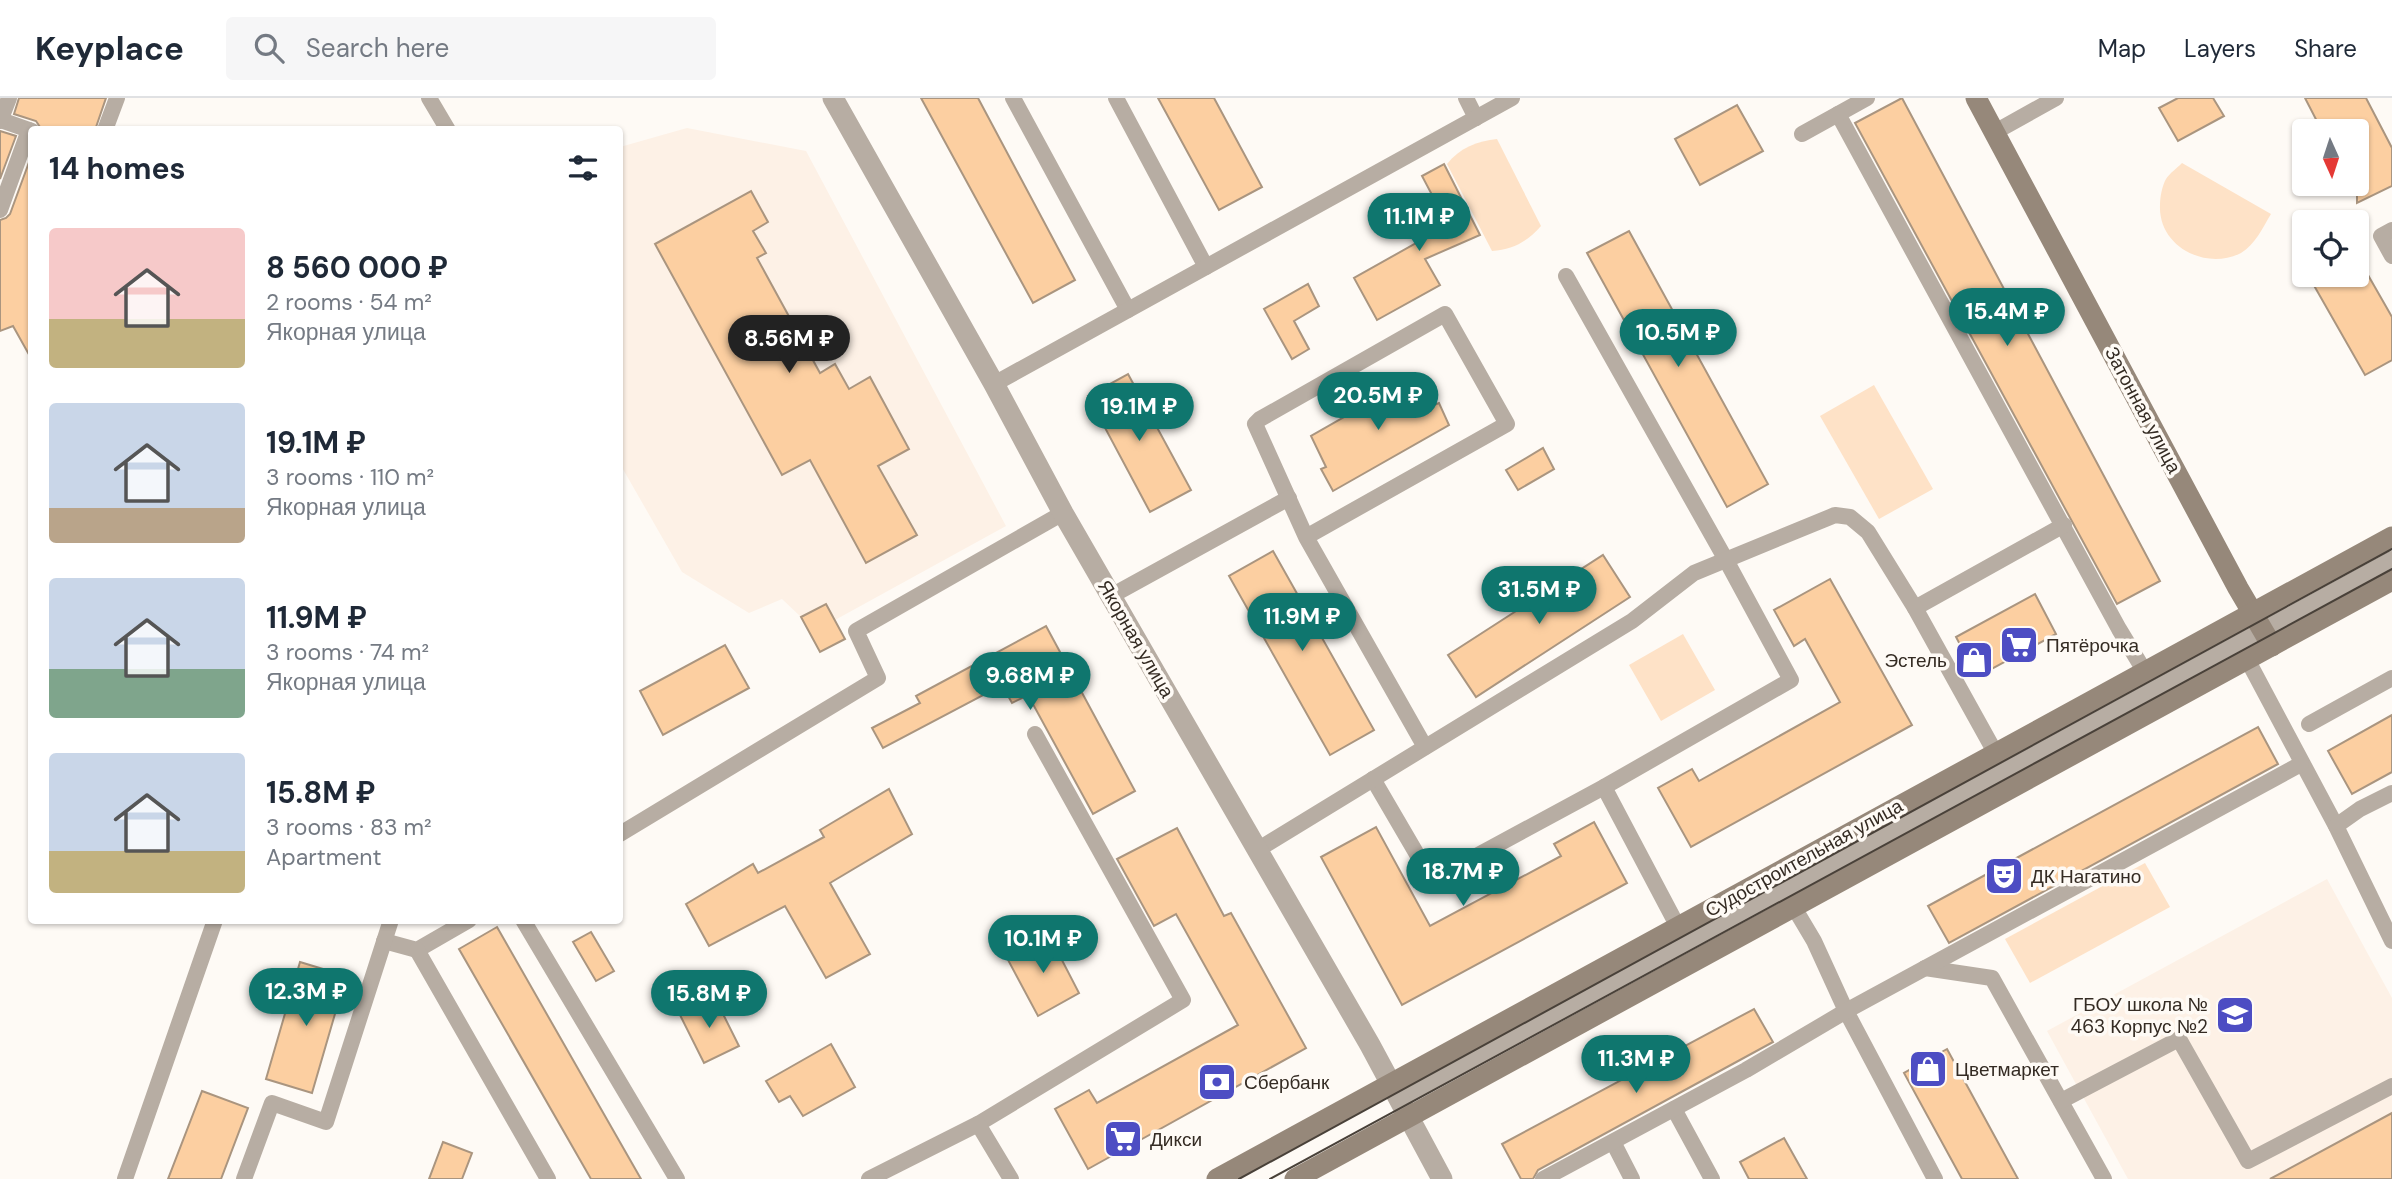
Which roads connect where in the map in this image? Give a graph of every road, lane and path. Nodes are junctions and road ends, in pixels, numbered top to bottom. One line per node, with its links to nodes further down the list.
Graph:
1 (9, 98): 14 (lane)
2 (117, 98): 15 (lane)
3 (429, 98): 16 (lane)
4 (834, 98): 27 (street, Якорная улица)
5 (1013, 98): 26 (lane)
6 (1116, 98): 24 (lane)
7 (1466, 98): 13 (lane)
8 (1512, 98): 13 (lane)
9 (1867, 98): 12 (lane)
10 (1976, 98): 18 (street, Затонная улица)
11 (2056, 98): 18 (lane)
12 (1838, 114): 19 (lane); 30 (lane)
13 (1476, 118): 24 (lane)
14 (0, 120): 17 (lane)
15 (106, 126)
16 (446, 126)
17 (28, 130)
18 (1995, 132): 38 (street, Затонная улица)
19 (1802, 134)
20 (28, 136): 21 (lane)
21 (0, 210)
22 (2392, 230): 23 (lane)
23 (2392, 256)
24 (1206, 267): 26 (lane)
25 (1566, 276): 34 (lane)
26 (1128, 310): 27 (lane)
27 (994, 384): 29 (street, Якорная улица)
28 (1289, 498): 31 (lane); 31 (lane); 36 (lane)
29 (1063, 513): 36 (street, Якорная улица); 51 (lane)
30 (2064, 525): 37 (lane); 40 (lane)
31 (1306, 537): 44 (lane)
32 (2392, 537): 38 (street, Судостроительная улица)
33 (2392, 559): 38 (lane)
34 (1726, 560): 37 (lane); 44 (lane); 48 (lane)
35 (2392, 580): 38 (street, Судостроительная улица)
36 (1111, 596): 52 (street, Якорная улица)
37 (1915, 608): 45 (lane)
38 (2262, 630): 39 (street, Судостроительная улица); 40 (street, Судостроительная улица); 53 (lane)
39 (2247, 660): 46 (lane); 53 (street, Судостроительная улица)
40 (2145, 672): 45 (street, Судостроительная улица)
41 (2392, 678): 42 (lane)
42 (2309, 724)
43 (1035, 734): 70 (lane)
44 (1425, 747): 47 (lane)
45 (1996, 754): 53 (street, Судостроительная улица)
46 (2301, 764): 50 (lane); 64 (lane)
47 (1373, 779): 48 (lane); 52 (lane)
48 (1604, 787): 60 (lane)
49 (2392, 793): 50 (lane)
50 (2336, 826): 55 (lane)
51 (623, 832)
52 (1257, 850): 67 (street, Якорная улица)
53 (1784, 890): 60 (street, Судостроительная улица); 65 (lane); 67 (street, Судостроительная улица)
54 (2392, 906): 55 (lane)
55 (2377, 914): 62 (lane)
56 (214, 924): 72 (lane)
57 (390, 924): 61 (lane)
58 (460, 924): 63 (lane)
59 (525, 924): 75 (lane)
60 (1678, 927): 67 (street, Судостроительная улица)
61 (384, 941): 63 (lane); 73 (lane)
62 (2392, 941)
63 (417, 950): 74 (lane)
64 (1925, 968): 65 (lane); 68 (lane)
65 (1846, 1011): 69 (lane); 84 (lane)
66 (2392, 1086): 68 (lane)
67 (1400, 1100): 78 (street, Судостроительная улица); 79 (street, Судостроительная улица); 80 (street, Якорная улица)
68 (2061, 1101): 85 (lane)
69 (1674, 1109): 71 (lane); 83 (lane)
70 (978, 1124): 76 (lane); 77 (lane)
71 (1613, 1142): 81 (lane); 82 (lane)
72 (125, 1179)
73 (244, 1179)
74 (548, 1179)
75 (677, 1179)
76 (869, 1179)
77 (1011, 1179)
78 (1217, 1179)
79 (1295, 1179)
80 (1442, 1179)
81 (1543, 1179)
82 (1632, 1179)
83 (1712, 1179)
84 (1935, 1179)
85 (2104, 1179)

